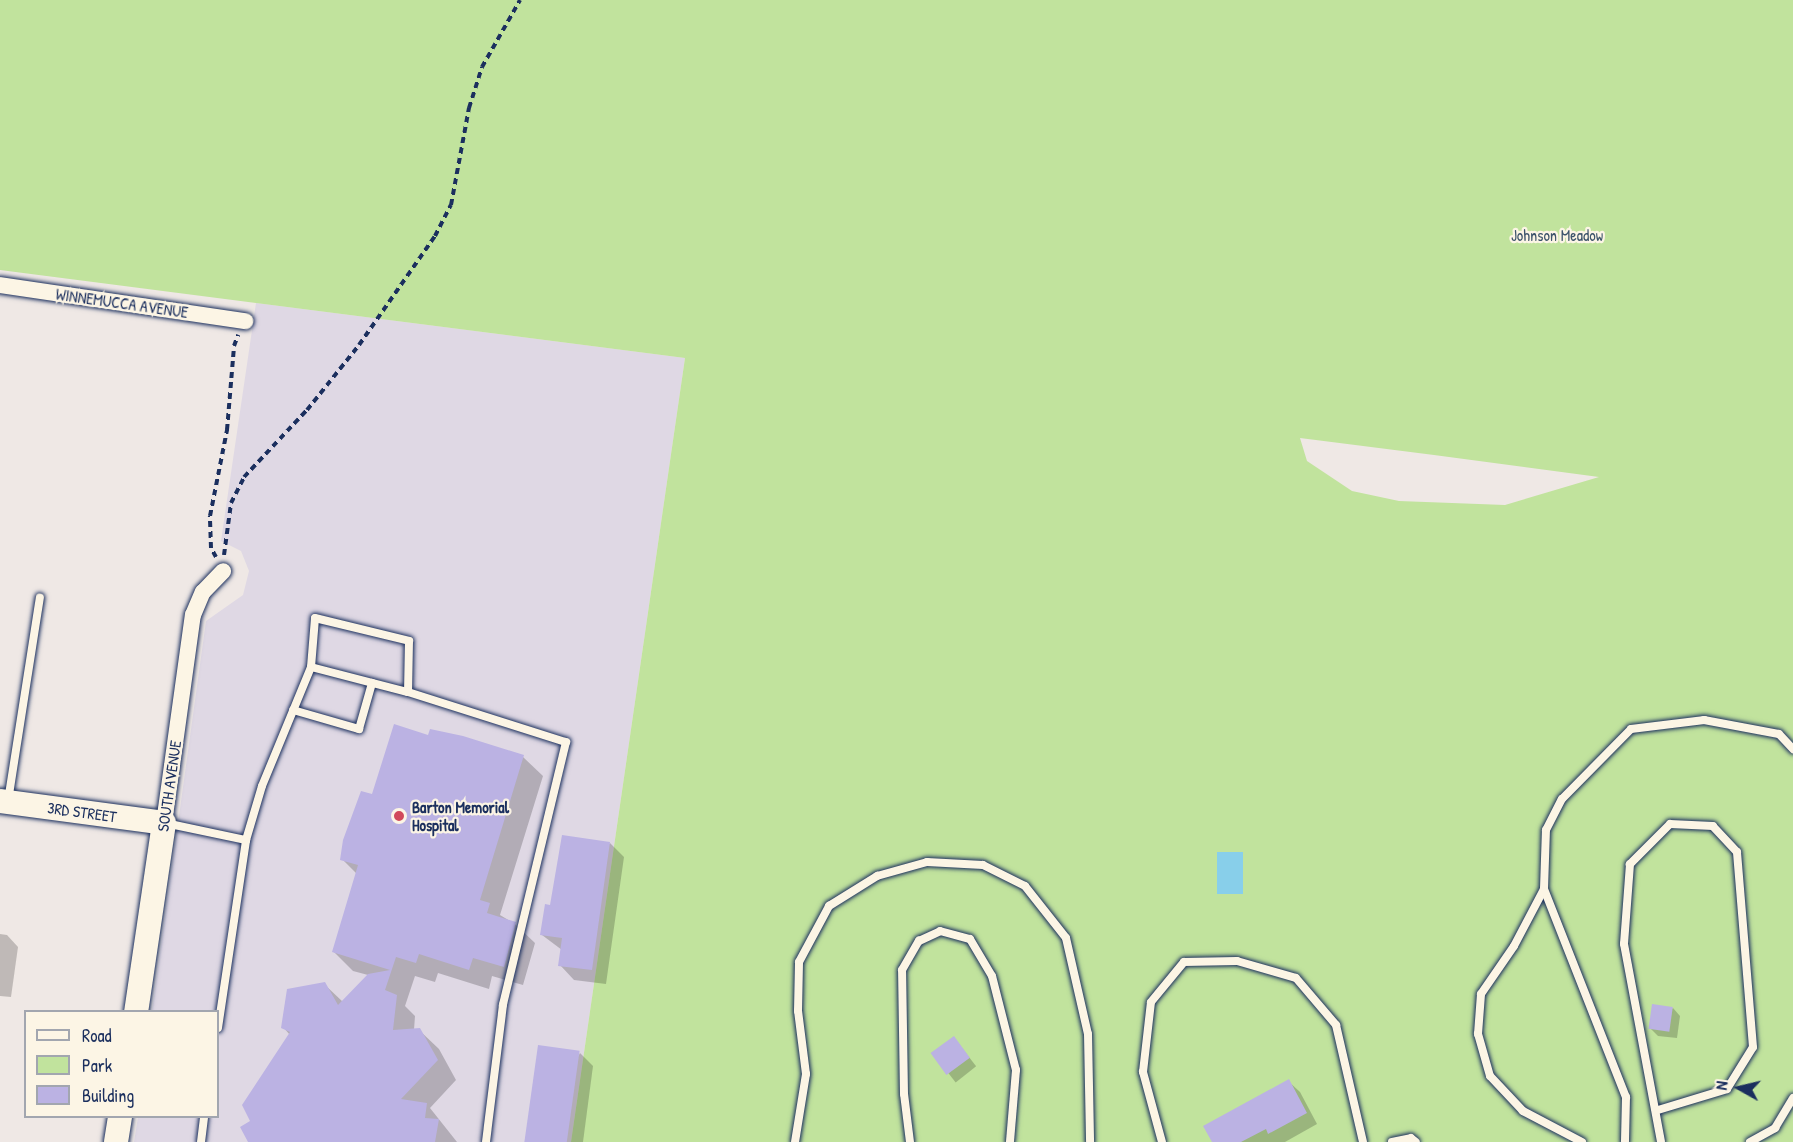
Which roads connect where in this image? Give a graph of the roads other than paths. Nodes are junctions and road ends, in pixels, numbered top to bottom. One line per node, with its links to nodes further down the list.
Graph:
1 (0, 285): 2 (street, WINNEMUCCA AVENUE)
2 (245, 321)
3 (223, 571): 11 (street, SOUTH AVENUE)
4 (40, 597): 10 (lane)
5 (311, 667): 6 (lane); 7 (lane); 8 (lane)
6 (372, 683): 7 (lane); 8 (lane)
7 (408, 692): 22 (lane)
8 (293, 710): 12 (lane)
9 (1793, 749): 13 (lane)
10 (4, 801): 11 (street, 3RD STREET)
11 (164, 823): 12 (lane); 14 (street, SOUTH AVENUE)
12 (246, 840): 15 (lane)
13 (1544, 889): 31 (lane); 32 (lane)
14 (136, 1010)
15 (219, 1021)
16 (1793, 1098): 34 (lane)
17 (1658, 1110): 17 (lane); 33 (lane)
18 (120, 1118): 20 (street)
19 (204, 1118): 21 (lane)
20 (116, 1142)
21 (201, 1142)
22 (486, 1142)
23 (795, 1142): 26 (lane)
24 (910, 1142): 25 (lane)
25 (1010, 1142)
26 (1090, 1142)
27 (1162, 1142): 28 (lane)
28 (1363, 1142)
29 (1392, 1142): 30 (lane)
30 (1416, 1142)
31 (1582, 1142)
32 (1625, 1142)
33 (1661, 1142)
34 (1750, 1142)

